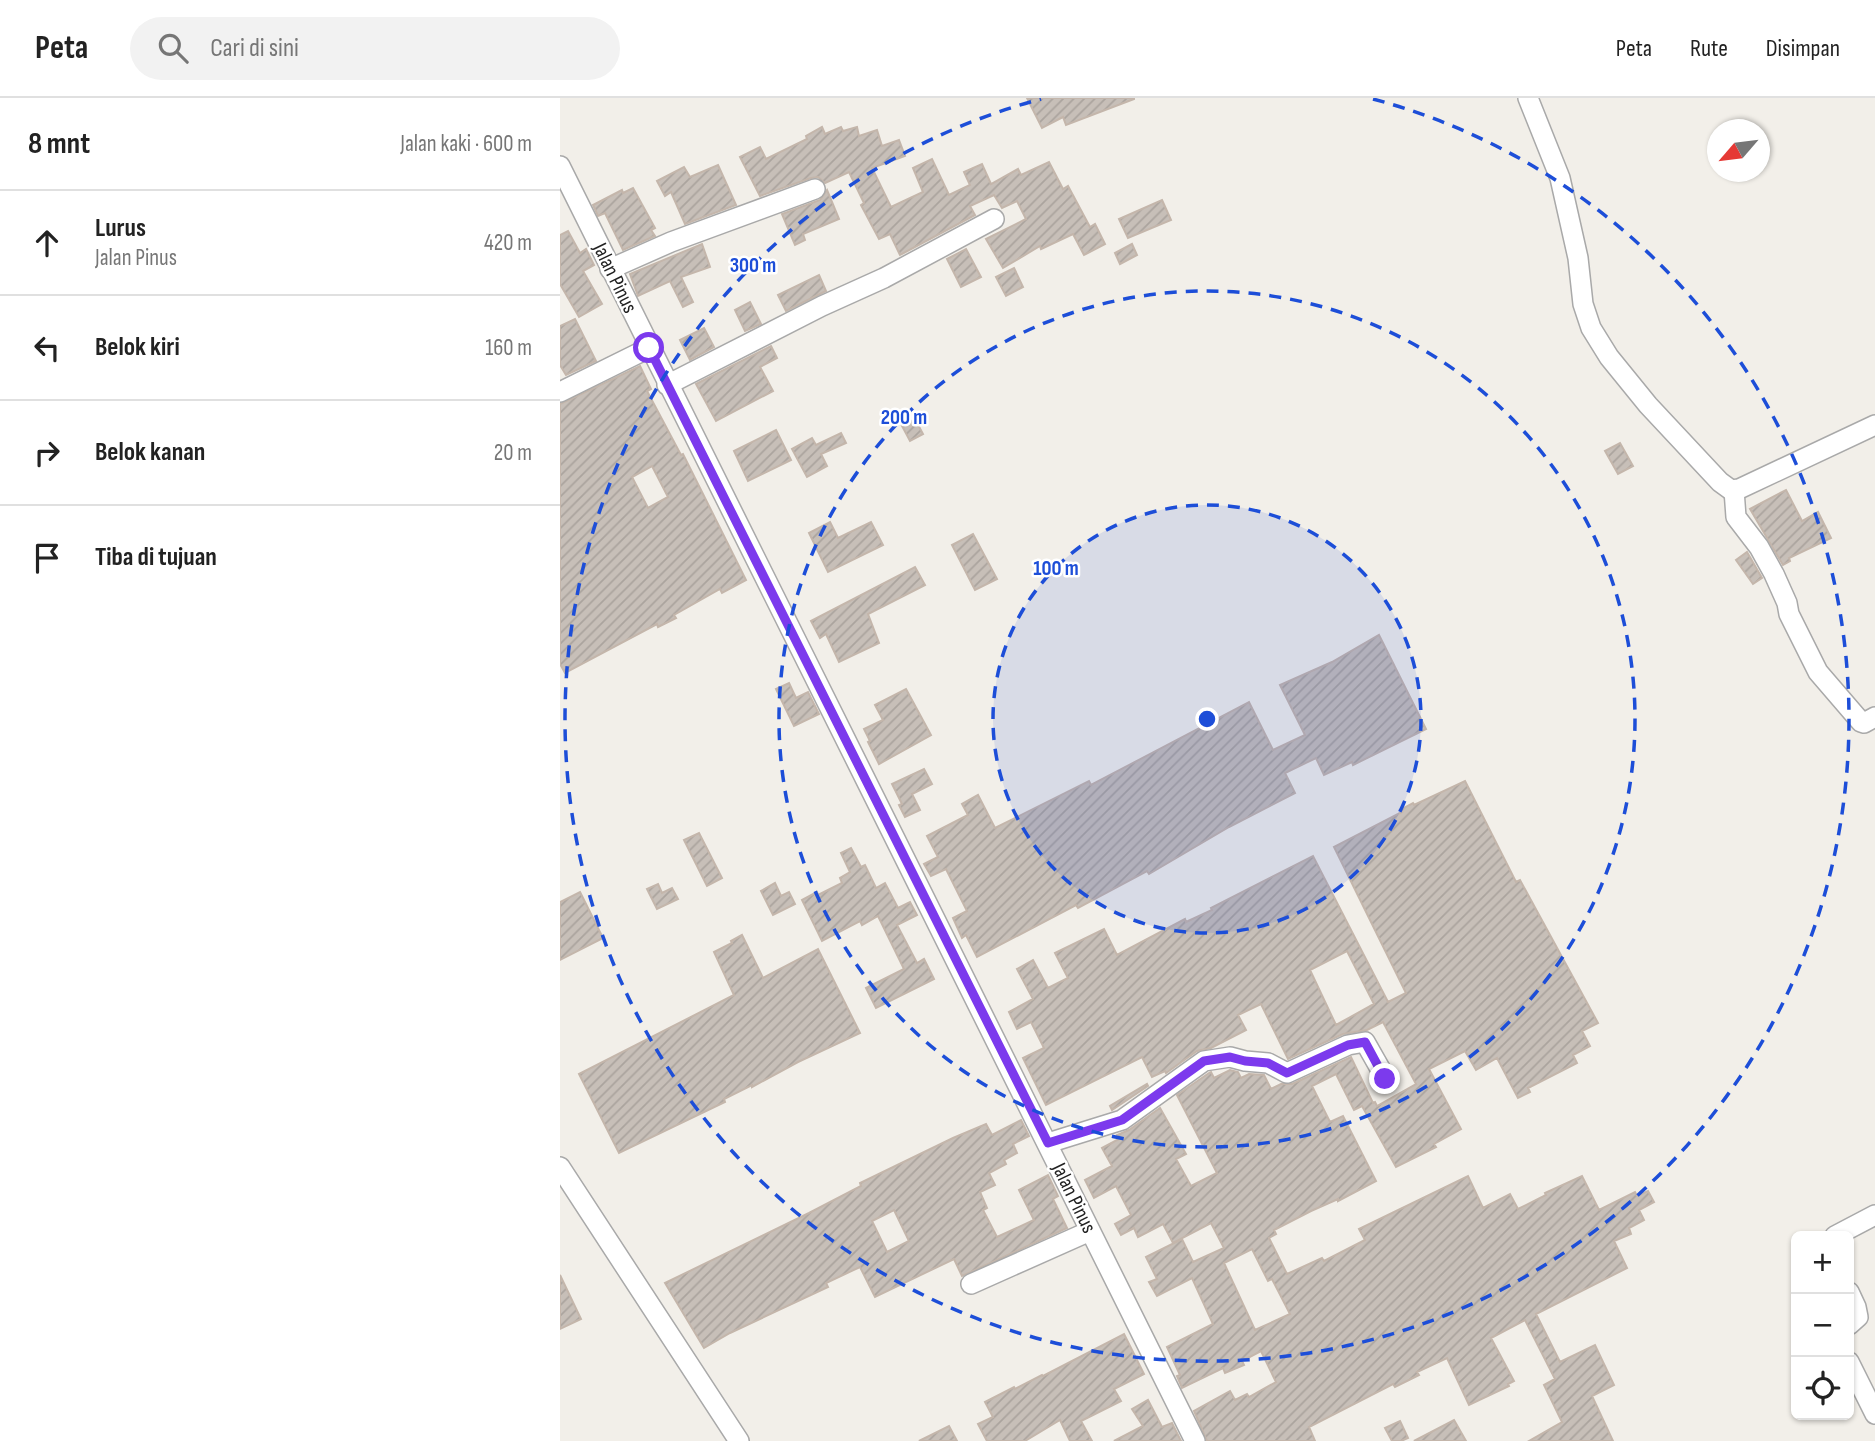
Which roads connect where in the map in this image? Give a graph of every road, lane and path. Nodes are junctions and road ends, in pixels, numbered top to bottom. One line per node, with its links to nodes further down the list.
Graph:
1 (1528, 98): 10 (street)
2 (560, 166): 5 (street, Jalan Pinus)
3 (815, 188): 5 (street)
4 (994, 219): 7 (street)
5 (610, 269): 6 (street, Jalan Pinus)
6 (649, 348): 7 (street, Jalan Pinus); 8 (street)
7 (667, 385): 13 (street, Jalan Pinus)
8 (560, 392)
9 (1875, 425): 10 (street)
10 (1734, 490): 11 (street)
11 (1875, 717)
12 (1385, 1079): 13 (street)
13 (1048, 1143): 16 (street, Jalan Pinus)
14 (560, 1167): 23 (street)
15 (1875, 1215): 17 (street)
16 (1090, 1231): 18 (street); 24 (street, Jalan Pinus)
17 (1845, 1231)
18 (971, 1284)
19 (1850, 1294): 20 (street)
20 (1861, 1317)
21 (1854, 1372): 22 (street)
22 (1875, 1414)
23 (740, 1441)
24 (1195, 1441)

